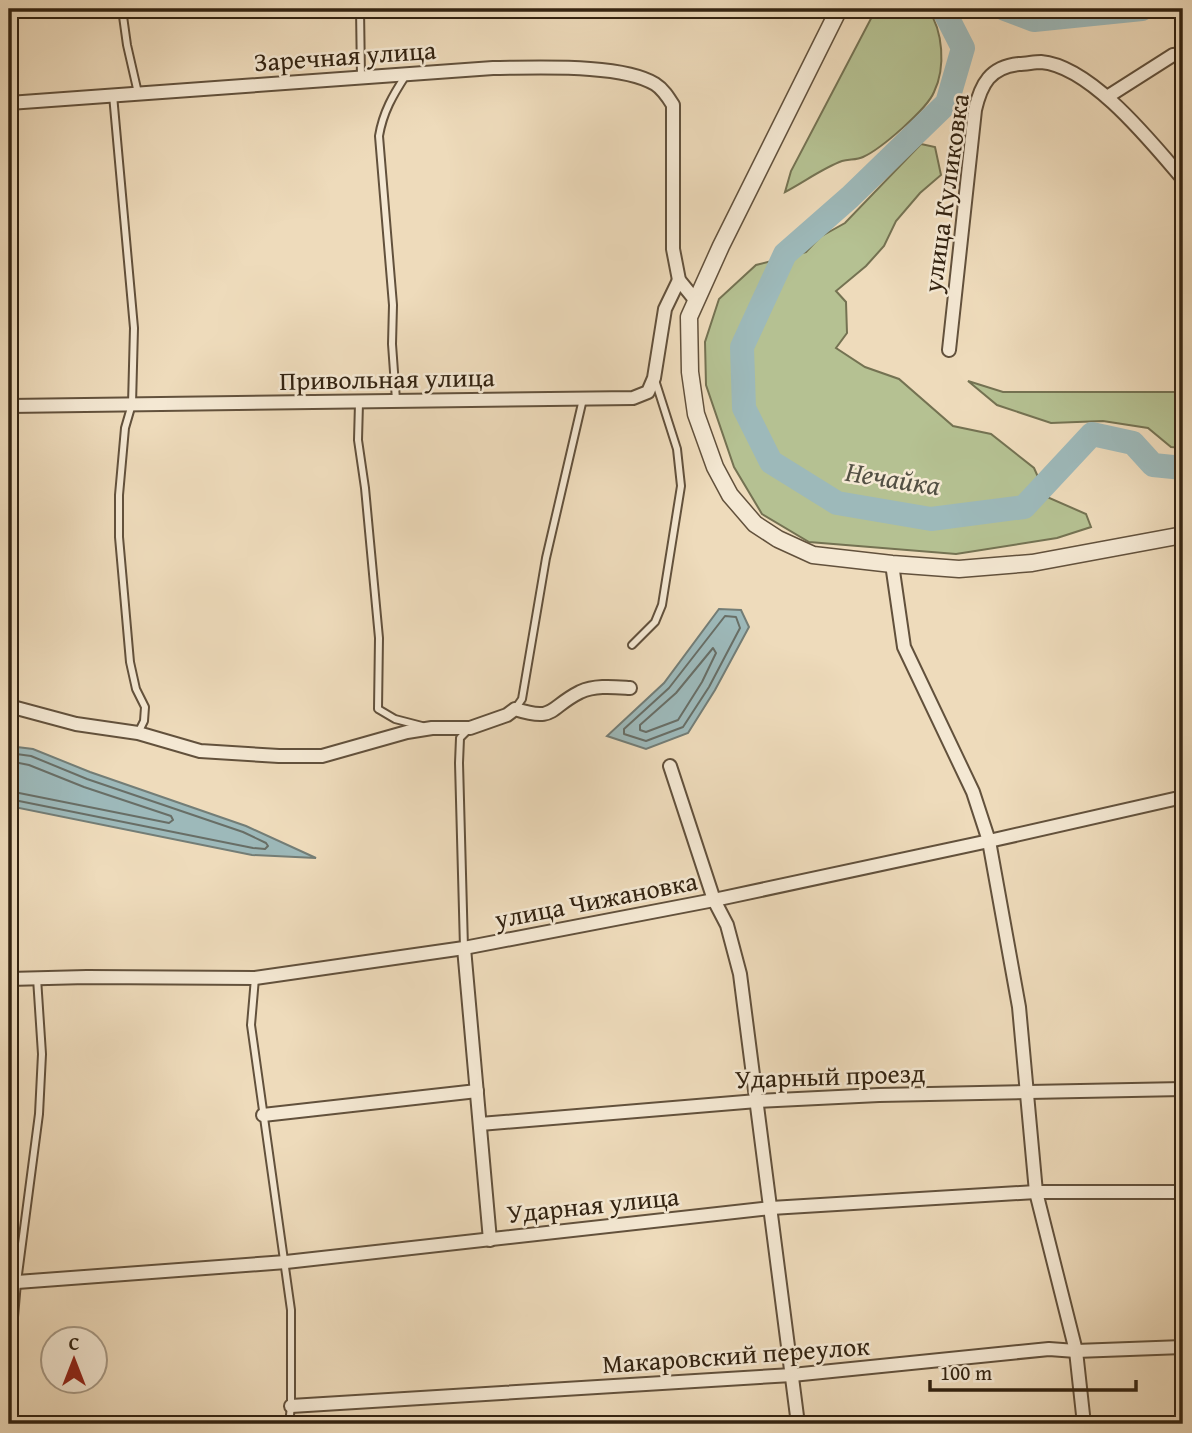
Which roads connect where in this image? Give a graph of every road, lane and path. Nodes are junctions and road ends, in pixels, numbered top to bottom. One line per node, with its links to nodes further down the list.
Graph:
1 (122, 9): 7 (lane)
2 (360, 9): 6 (lane)
3 (839, 9): 13 (street)
4 (1183, 54): 9 (street)
5 (408, 74): 6 (street, Заречная улица); 12 (street, Заречная улица); 17 (lane)
6 (360, 77): 7 (street, Заречная улица)
7 (138, 93): 8 (street, Заречная улица)
8 (113, 95): 10 (street, Заречная улица); 19 (lane)
9 (1107, 97): 11 (street, улица Куликовка); 14 (street, улица Куликовка)
10 (9, 103)
11 (1183, 179)
12 (679, 280): 13 (street); 15 (street)
13 (696, 301): 22 (street)
14 (949, 350)
15 (654, 378): 16 (street, Привольная улица); 23 (lane)
16 (583, 398): 17 (street, Привольная улица); 26 (lane)
17 (396, 402): 18 (street, Привольная улица)
18 (359, 403): 19 (street, Привольная улица); 28 (lane)
19 (132, 404): 20 (street, Привольная улица); 29 (lane)
20 (9, 406)
21 (1183, 535): 22 (street)
22 (892, 564): 32 (street)
23 (632, 645)
24 (630, 688): 26 (street)
25 (9, 706): 29 (street)
26 (515, 709): 27 (street)
27 (470, 728): 28 (street); 34 (lane)
28 (432, 729): 29 (street)
29 (138, 733)
30 (670, 765): 33 (street)
31 (1183, 797): 32 (street, улица Чижановка)
32 (989, 841): 33 (street, улица Чижановка); 40 (street)
33 (714, 900): 34 (street, улица Чижановка); 41 (street)
34 (464, 948): 36 (street, улица Чижановка); 39 (street)
35 (37, 978): 36 (street, улица Чижановка); 37 (street, улица Чижановка); 49 (lane)
36 (255, 978): 42 (lane)
37 (9, 979)
38 (1183, 1090): 40 (street, Ударный проезд)
39 (477, 1091): 42 (street); 43 (street)
40 (1028, 1093): 41 (street, Ударный проезд); 44 (street)
41 (757, 1101): 43 (street, Ударный проезд); 46 (street)
42 (263, 1115): 48 (lane)
43 (480, 1124): 47 (street)
44 (1036, 1192): 45 (street, Ударная улица); 46 (street, Ударная улица); 51 (street)
45 (1183, 1192)
46 (771, 1208): 47 (street, Ударная улица); 53 (street)
47 (490, 1240): 48 (street, Ударная улица)
48 (286, 1262): 49 (street, Ударная улица); 54 (lane)
49 (13, 1281): 52 (lane)
50 (1183, 1347): 51 (street, Макаровский переулок)
51 (1076, 1351): 53 (street, Макаровский переулок); 57 (street)
52 (9, 1375)
53 (792, 1375): 54 (street, Макаровский переулок); 56 (street)
54 (291, 1406): 55 (lane)
55 (289, 1424)
56 (798, 1424)
57 (1084, 1424)

